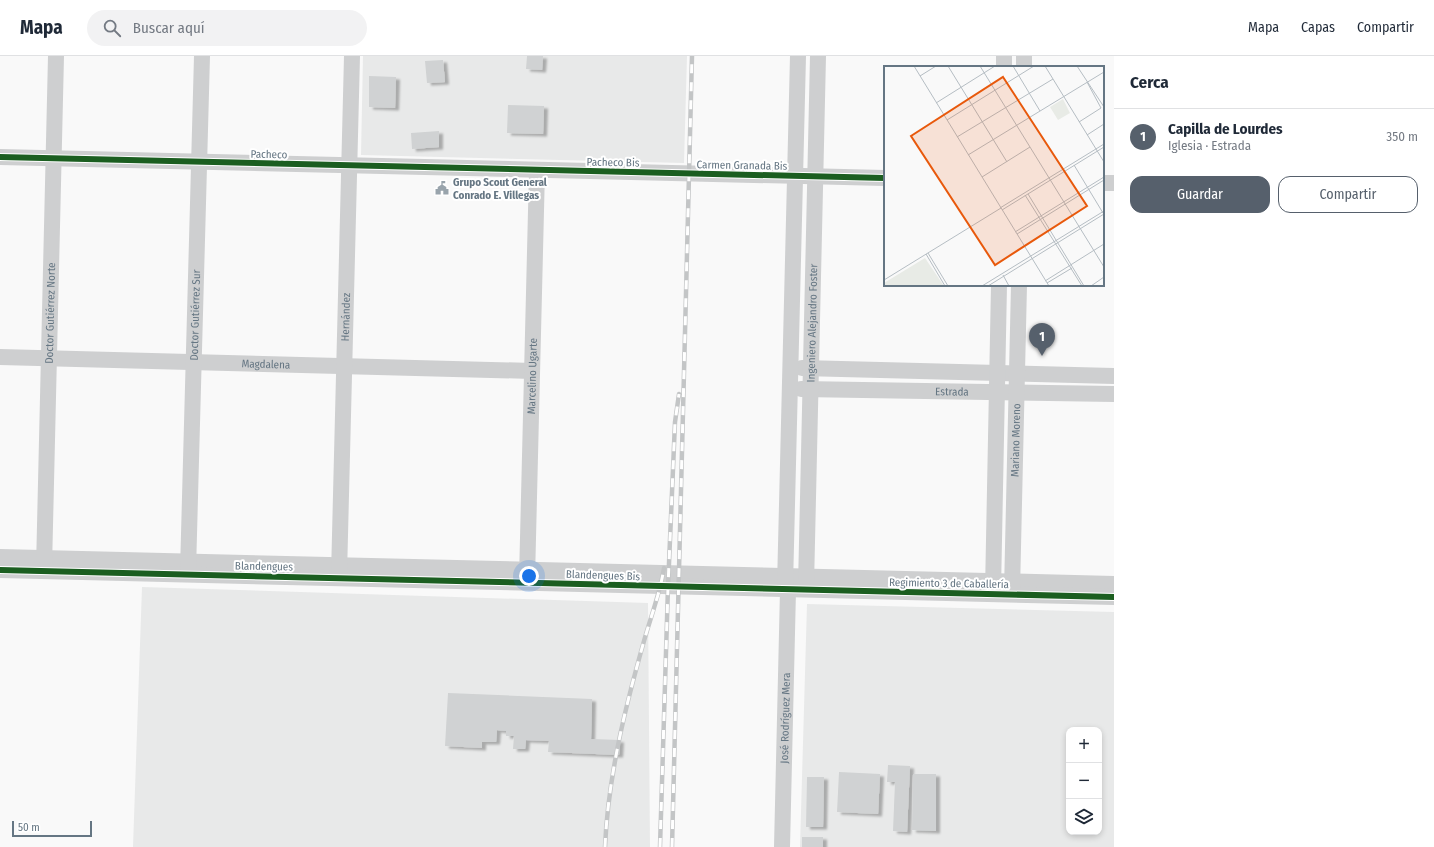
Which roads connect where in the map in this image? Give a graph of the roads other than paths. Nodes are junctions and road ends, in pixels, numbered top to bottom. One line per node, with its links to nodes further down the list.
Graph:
1 (56, 56): 7 (street, Doctor Gutiérrez Norte)
2 (202, 56): 8 (street, Doctor Gutiérrez Sur)
3 (352, 56): 9 (street, Hernández)
4 (798, 56): 12 (street, Ingeniero Alejandro Foster)
5 (818, 56): 13 (street, Ingeniero Alejandro Foster)
6 (0, 157): 7 (street, Pacheco)
7 (53, 158): 8 (street, Pacheco); 18 (street, Doctor Gutiérrez Norte)
8 (199, 162): 9 (street, Pacheco); 19 (street, Doctor Gutiérrez Sur)
9 (349, 166): 10 (street, Pacheco); 20 (street, Hernández)
10 (537, 170): 11 (street, Pacheco Bis); 23 (street, Marcelino Ugarte)
11 (689, 173): 12 (street, Carmen Granada Bis)
12 (795, 176): 13 (street, Carmen Granada Bis); 21 (street, Ingeniero Alejandro Foster)
13 (816, 176): 14 (street, Carmen Granada Bis); 22 (street, Ingeniero Alejandro Foster)
14 (884, 178)
15 (999, 286): 24 (street, Mariano Moreno)
16 (1019, 286): 25 (street, Mariano Moreno)
17 (0, 357): 18 (street, Magdalena)
18 (49, 359): 19 (street, Magdalena); 33 (street, Doctor Gutiérrez Norte)
19 (194, 362): 20 (street, Magdalena); 34 (street, Doctor Gutiérrez Sur)
20 (344, 366): 23 (street, Magdalena); 36 (street, Hernández)
21 (790, 368): 22 (street, Estrada); 27 (street, Ingeniero Alejandro Foster)
22 (811, 369): 24 (street, Estrada); 28 (street, Ingeniero Alejandro Foster)
23 (532, 371): 37 (street, Marcelino Ugarte)
24 (997, 373): 25 (street, Estrada); 29 (street, Mariano Moreno)
25 (1017, 374): 26 (street, Estrada); 30 (street, Mariano Moreno)
26 (1114, 376)
27 (789, 388): 28 (street, Estrada); 40 (street, Ingeniero Alejandro Foster)
28 (811, 389): 29 (street, Estrada); 38 (street, Ingeniero Alejandro Foster)
29 (997, 392): 30 (street, Estrada); 41 (street, Mariano Moreno)
30 (1017, 392): 31 (street, Estrada); 42 (street, Mariano Moreno)
31 (1114, 394)
32 (0, 557): 33 (street, Blandengues)
33 (44, 564): 34 (street, Blandengues); 35 (street, Blandengues)
34 (188, 568): 36 (street, Blandengues)
35 (0, 570)
36 (340, 572): 37 (street, Blandengues)
37 (527, 576): 40 (street, Blandengues Bis)
38 (806, 583): 40 (street, Regimiento 3 de Caballería); 41 (street, Regimiento 3 de Caballería)
39 (1114, 584): 42 (street, Regimiento 3 de Caballería)
40 (786, 585): 44 (street, José Rodríguez Mera)
41 (993, 587): 42 (street, Regimiento 3 de Caballería)
42 (1012, 588): 43 (street, Regimiento 3 de Caballería)
43 (1114, 597)
44 (782, 847)

